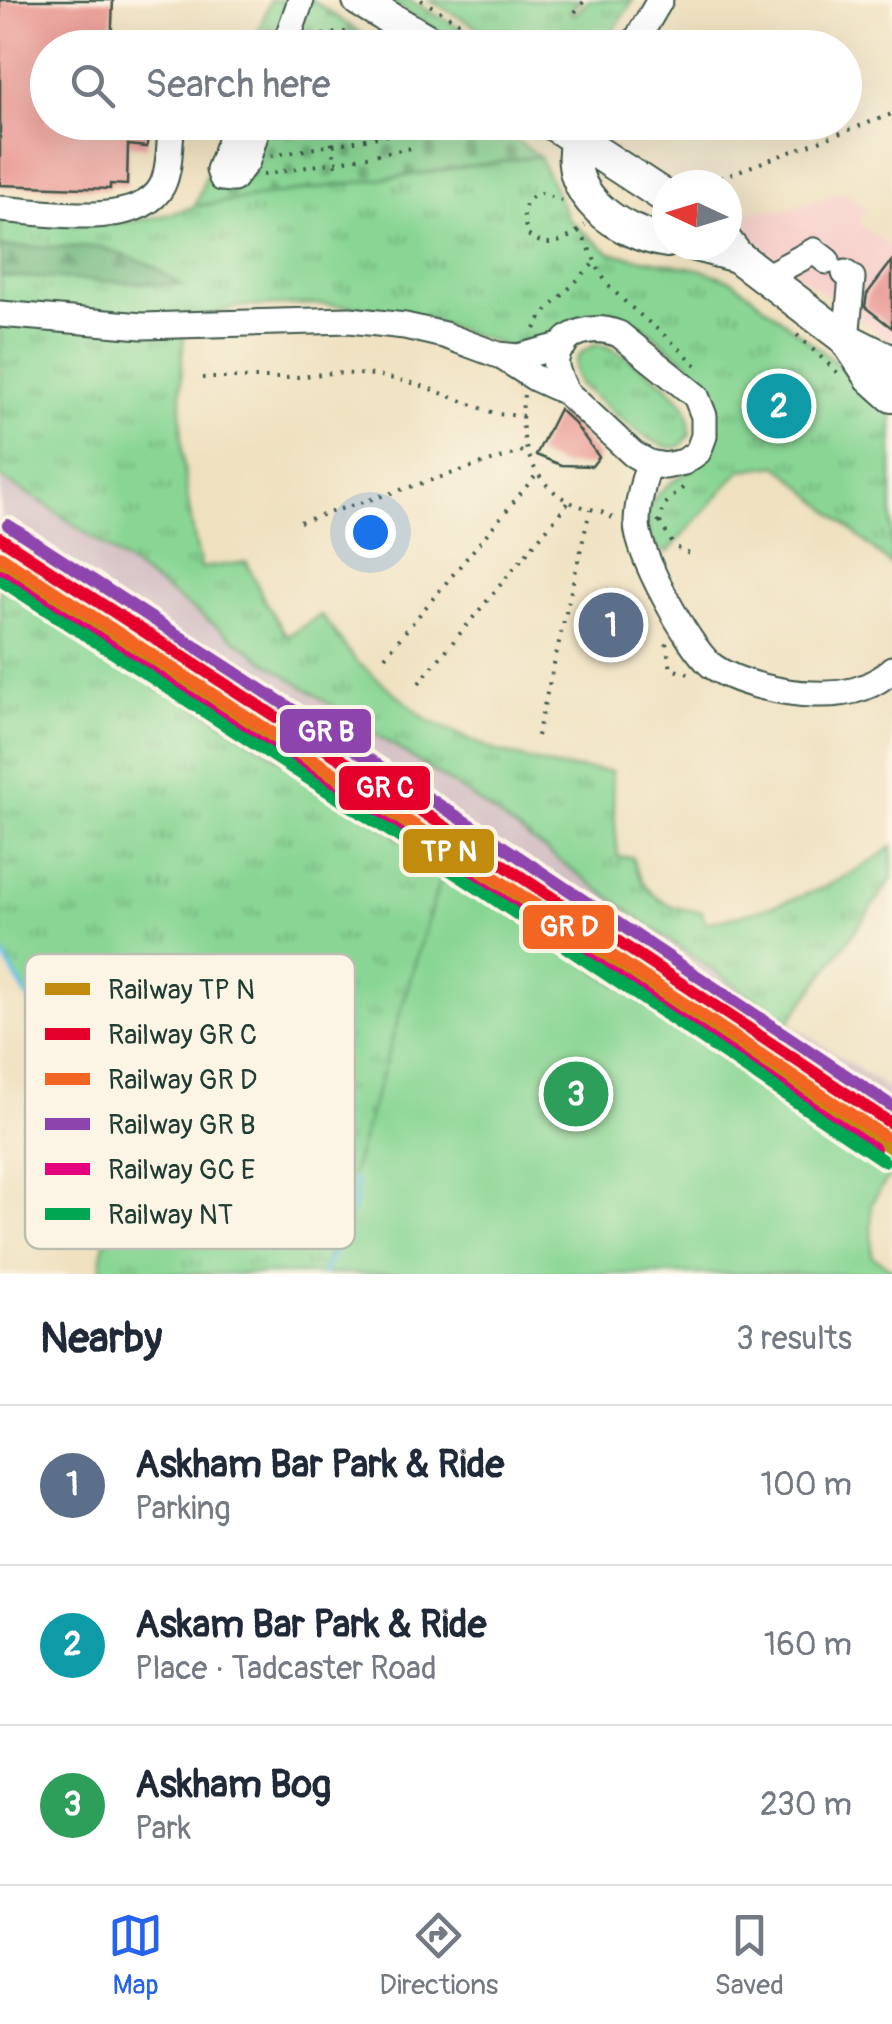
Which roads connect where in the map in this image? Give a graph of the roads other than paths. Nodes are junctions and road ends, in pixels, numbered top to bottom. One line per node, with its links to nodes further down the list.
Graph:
1 (301, 0): 4 (street)
2 (359, 0): 5 (main road)
3 (660, 0): 6 (street)
4 (287, 30)
5 (410, 30)
6 (642, 30)
7 (170, 140): 11 (street)
8 (572, 140): 12 (main road)
9 (587, 140): 10 (main road, bridge)
10 (652, 188)
11 (0, 210)
12 (652, 237)
13 (742, 258): 14 (main road)
14 (766, 277): 16 (main road); 16 (street)
15 (0, 314): 18 (street)
16 (846, 339): 19 (main road); 21 (main road)
17 (564, 345): 18 (street); 20 (street); 22 (street)
18 (498, 355): 20 (street)
19 (892, 362)
20 (566, 392): 22 (street)
21 (892, 396)
22 (649, 463): 23 (street)
23 (892, 669)

